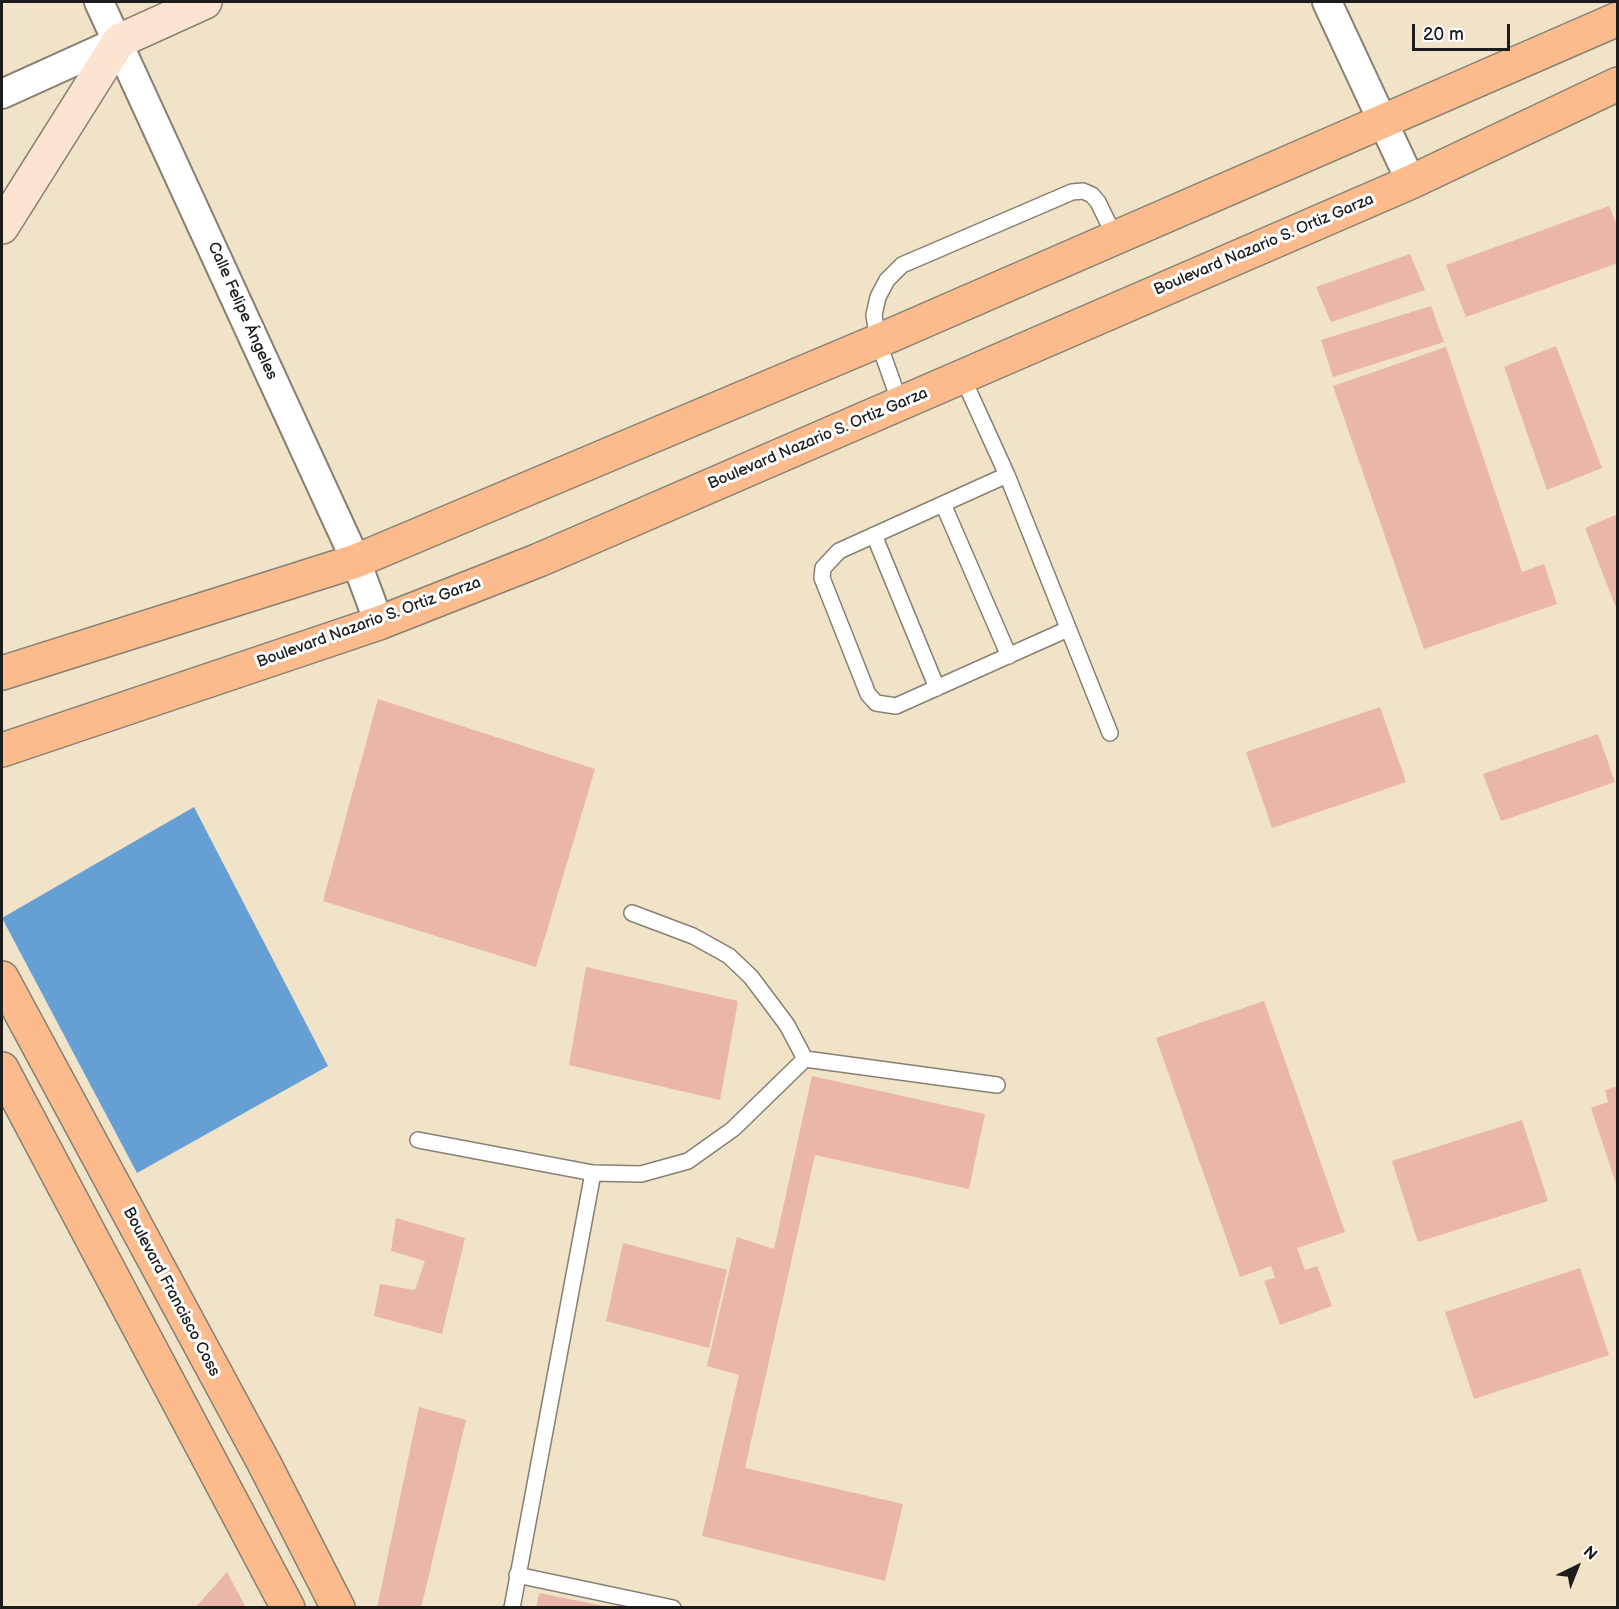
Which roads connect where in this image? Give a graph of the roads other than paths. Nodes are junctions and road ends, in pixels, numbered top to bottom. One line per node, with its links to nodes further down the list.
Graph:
1 (99, 2): 5 (street, Calle Felipe Ángeles)
2 (205, 2): 5 (main road)
3 (1327, 2): 8 (street)
4 (1617, 19): 8 (main road)
5 (119, 41): 7 (street); 10 (main road); 18 (street, Calle Felipe Ángeles)
6 (1617, 84): 9 (main road, Boulevard Nazario S. Ortiz Garza)
7 (2, 94)
8 (1384, 122): 9 (street); 11 (main road)
9 (1411, 182): 13 (main road, Boulevard Nazario S. Ortiz Garza)
10 (2, 227)
11 (1115, 237): 12 (main road); 12 (lane)
12 (878, 341): 14 (lane); 18 (main road)
13 (962, 376): 14 (main road, Boulevard Nazario S. Ortiz Garza); 15 (lane)
14 (900, 403): 19 (main road, Boulevard Nazario S. Ortiz Garza)
15 (1007, 475): 16 (lane); 20 (lane)
16 (943, 504): 17 (lane); 21 (lane)
17 (874, 535): 23 (lane); 23 (lane)
18 (356, 561): 19 (street, Calle Felipe Ángeles); 22 (main road)
19 (380, 622): 25 (main road, Boulevard Nazario S. Ortiz Garza)
20 (1068, 629): 21 (lane); 24 (lane)
21 (1009, 656): 23 (lane)
22 (2, 673)
23 (937, 688)
24 (1110, 733)
25 (2, 750)
26 (632, 913): 28 (lane)
27 (2, 978): 35 (main road, Boulevard Francisco Coss)
28 (805, 1059): 30 (lane); 32 (lane)
29 (2, 1069): 34 (main road)
30 (997, 1085)
31 (418, 1140): 32 (lane)
32 (593, 1173): 33 (lane)
33 (517, 1575): 36 (lane); 37 (lane)
34 (288, 1608)
35 (338, 1608)
36 (512, 1608)
37 (673, 1608)

